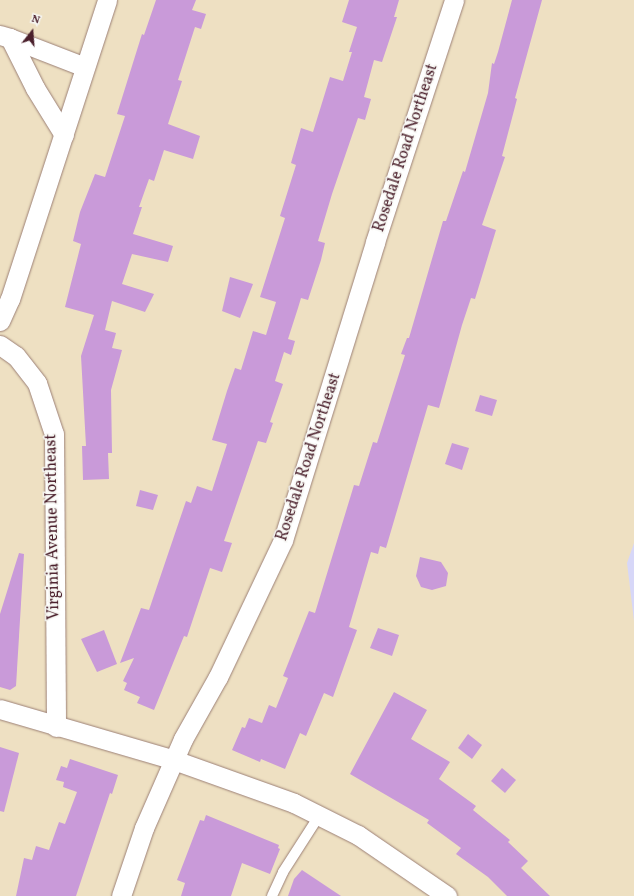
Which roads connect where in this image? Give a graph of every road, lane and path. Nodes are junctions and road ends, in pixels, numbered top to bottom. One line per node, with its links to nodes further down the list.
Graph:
1 (107, 0): 4 (street)
2 (454, 0): 10 (street, Rosedale Road Northeast)
3 (5, 36): 4 (street); 5 (street)
4 (85, 67): 5 (street)
5 (64, 135): 6 (street)
6 (0, 321)
7 (0, 345): 9 (street, Virginia Avenue Northeast)
8 (0, 709): 9 (street)
9 (56, 727): 10 (street)
10 (174, 760): 11 (street); 12 (street, Rosedale Road Northeast)
11 (319, 816): 13 (lane); 14 (street)
12 (121, 896)
13 (272, 896)
14 (447, 896)

